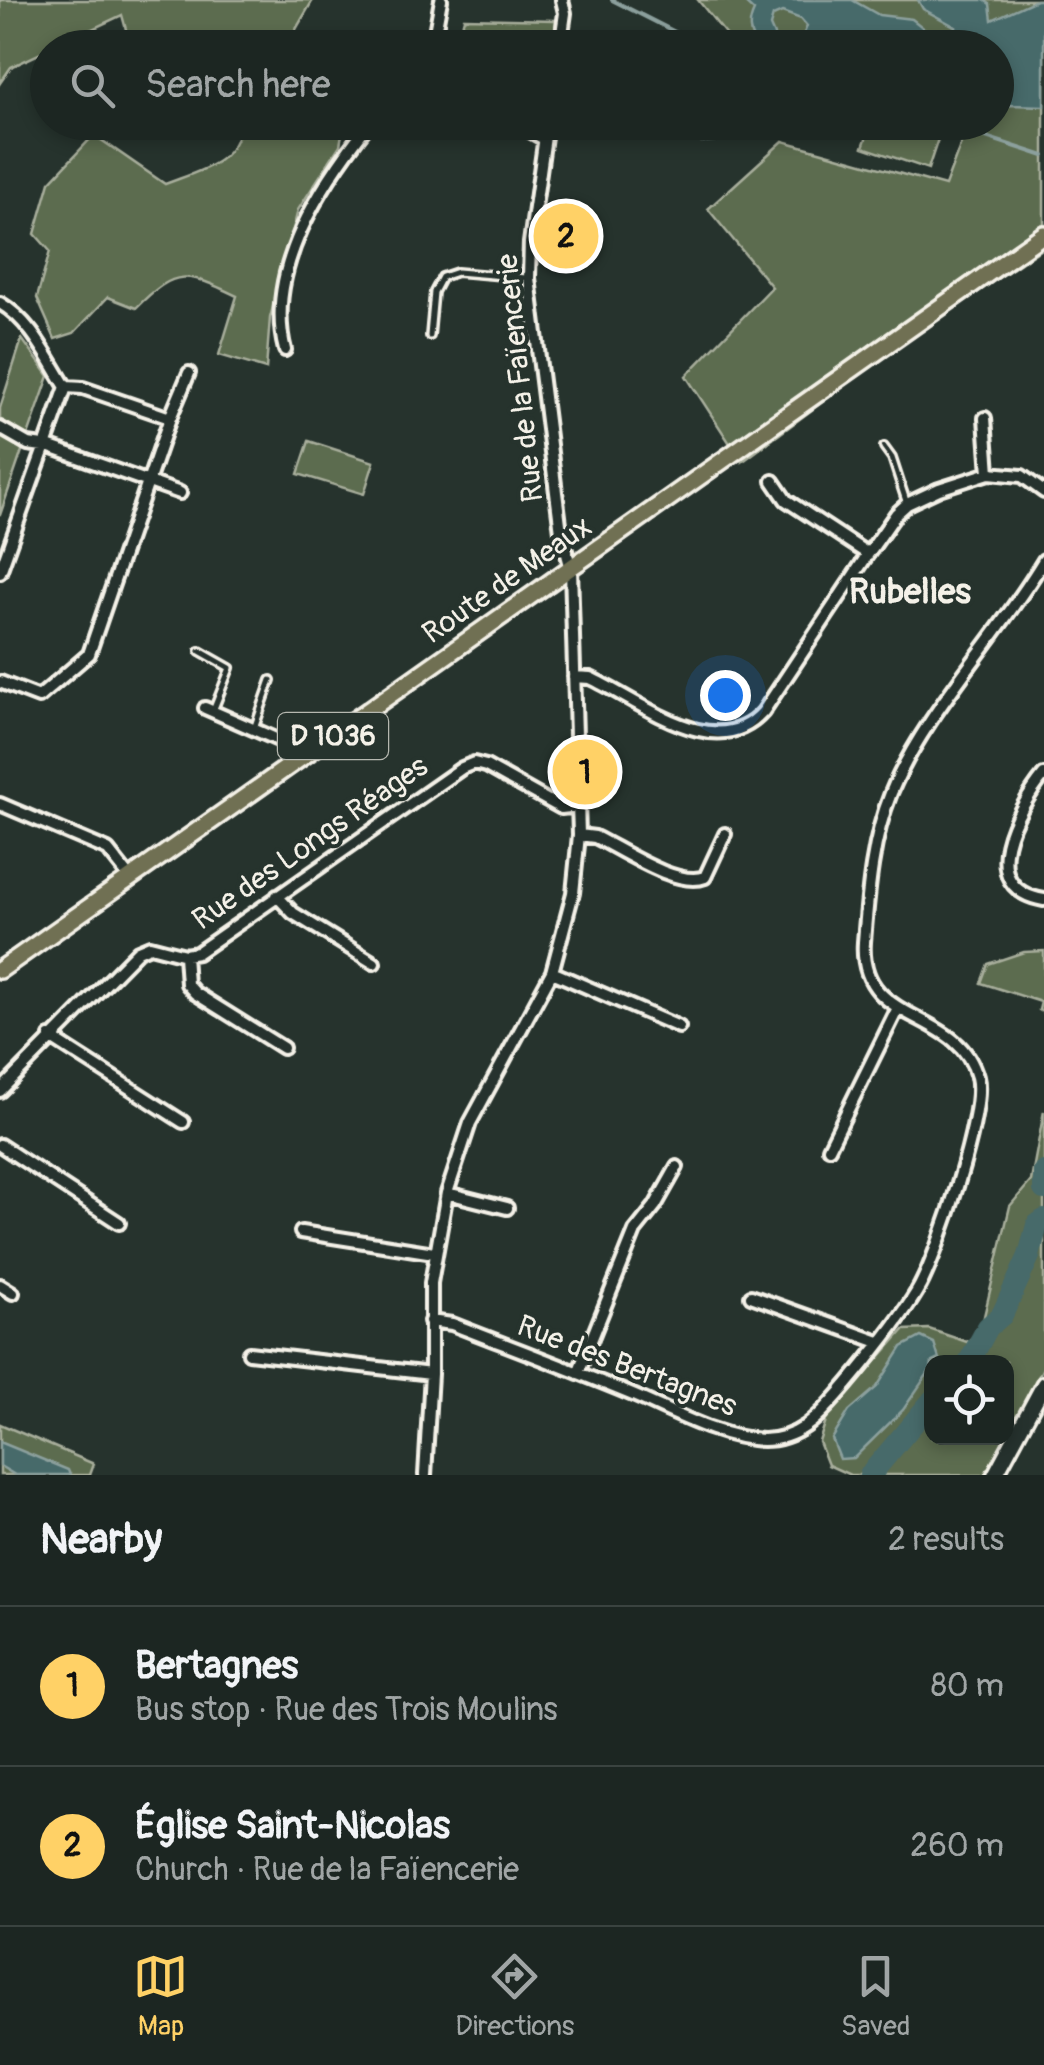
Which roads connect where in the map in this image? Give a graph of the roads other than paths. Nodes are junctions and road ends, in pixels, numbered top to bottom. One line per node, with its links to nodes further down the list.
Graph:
1 (441, 0): 3 (street)
2 (562, 0): 4 (street)
3 (439, 30)
4 (563, 30)
5 (358, 140): 11 (street)
6 (544, 140): 8 (street, Rue de la Faïencerie)
7 (1044, 234): 27 (main road, Route de Meaux / D 1036)
8 (529, 278): 10 (lane); 27 (street, Rue de la Faïencerie)
9 (0, 303): 13 (street)
10 (430, 336)
11 (286, 350)
12 (189, 374): 14 (street)
13 (66, 387): 14 (street); 17 (street)
14 (170, 418): 21 (street)
15 (985, 418): 19 (street)
16 (0, 428): 17 (street)
17 (45, 448): 21 (street); 28 (street)
18 (884, 448): 24 (lane)
19 (989, 473): 22 (street); 24 (street)
20 (772, 481): 25 (street)
21 (148, 484): 23 (street); 32 (street)
22 (1044, 492)
23 (180, 494)
24 (907, 504): 25 (street)
25 (868, 554): 30 (street)
26 (1044, 560): 48 (street, Rue des Bertagnes)
27 (571, 569): 30 (street, Rue de la Faïencerie); 35 (main road, Route de Meaux / D 1036)
28 (0, 572)
29 (200, 652): 33 (lane)
30 (574, 678): 38 (street, Rue de la Faïencerie)
31 (271, 680): 34 (lane)
32 (0, 682)
33 (209, 709): 34 (street)
34 (254, 729): 35 (street)
35 (300, 760): 41 (main road, Route de Meaux / D 1036)
36 (1044, 775): 43 (street)
37 (0, 804): 41 (street)
38 (577, 806): 40 (street, Rue de la Faïencerie); 42 (street, Rue des Longs Réages)
39 (725, 834): 40 (street)
40 (580, 835): 47 (street, Rue de la Faïencerie)
41 (130, 878): 46 (main road, Route de Meaux / D 1036)
42 (277, 896): 44 (street, Rue des Longs Réages); 45 (street)
43 (1044, 900)
44 (184, 955): 50 (street, Rue des Longs Réages); 51 (street)
45 (374, 963)
46 (0, 970)
47 (552, 972): 49 (street); 57 (street, Rue de la Faïencerie)
48 (897, 1010): 55 (street); 66 (street, Rue des Bertagnes)
49 (680, 1027)
50 (50, 1037): 52 (street, Rue des Longs Réages); 53 (street)
51 (283, 1048)
52 (0, 1091)
53 (183, 1122)
54 (0, 1145): 59 (street)
55 (829, 1148)
56 (678, 1167): 68 (street)
57 (447, 1193): 58 (street); 61 (street, Rue de la Faïencerie)
58 (507, 1208)
59 (119, 1223)
60 (301, 1232): 61 (street)
61 (434, 1253): 65 (street, Rue de la Faïencerie)
62 (0, 1286): 63 (street)
63 (13, 1293)
64 (752, 1296): 66 (street)
65 (430, 1321): 68 (street, Rue des Bertagnes); 69 (street, Rue de la Faïencerie)
66 (879, 1342): 68 (street, Rue des Bertagnes)
67 (250, 1353): 69 (street)
68 (578, 1372)
69 (431, 1374): 71 (street, Rue de la Faïencerie)
70 (1044, 1384): 72 (street)
71 (425, 1475)
72 (994, 1475)

